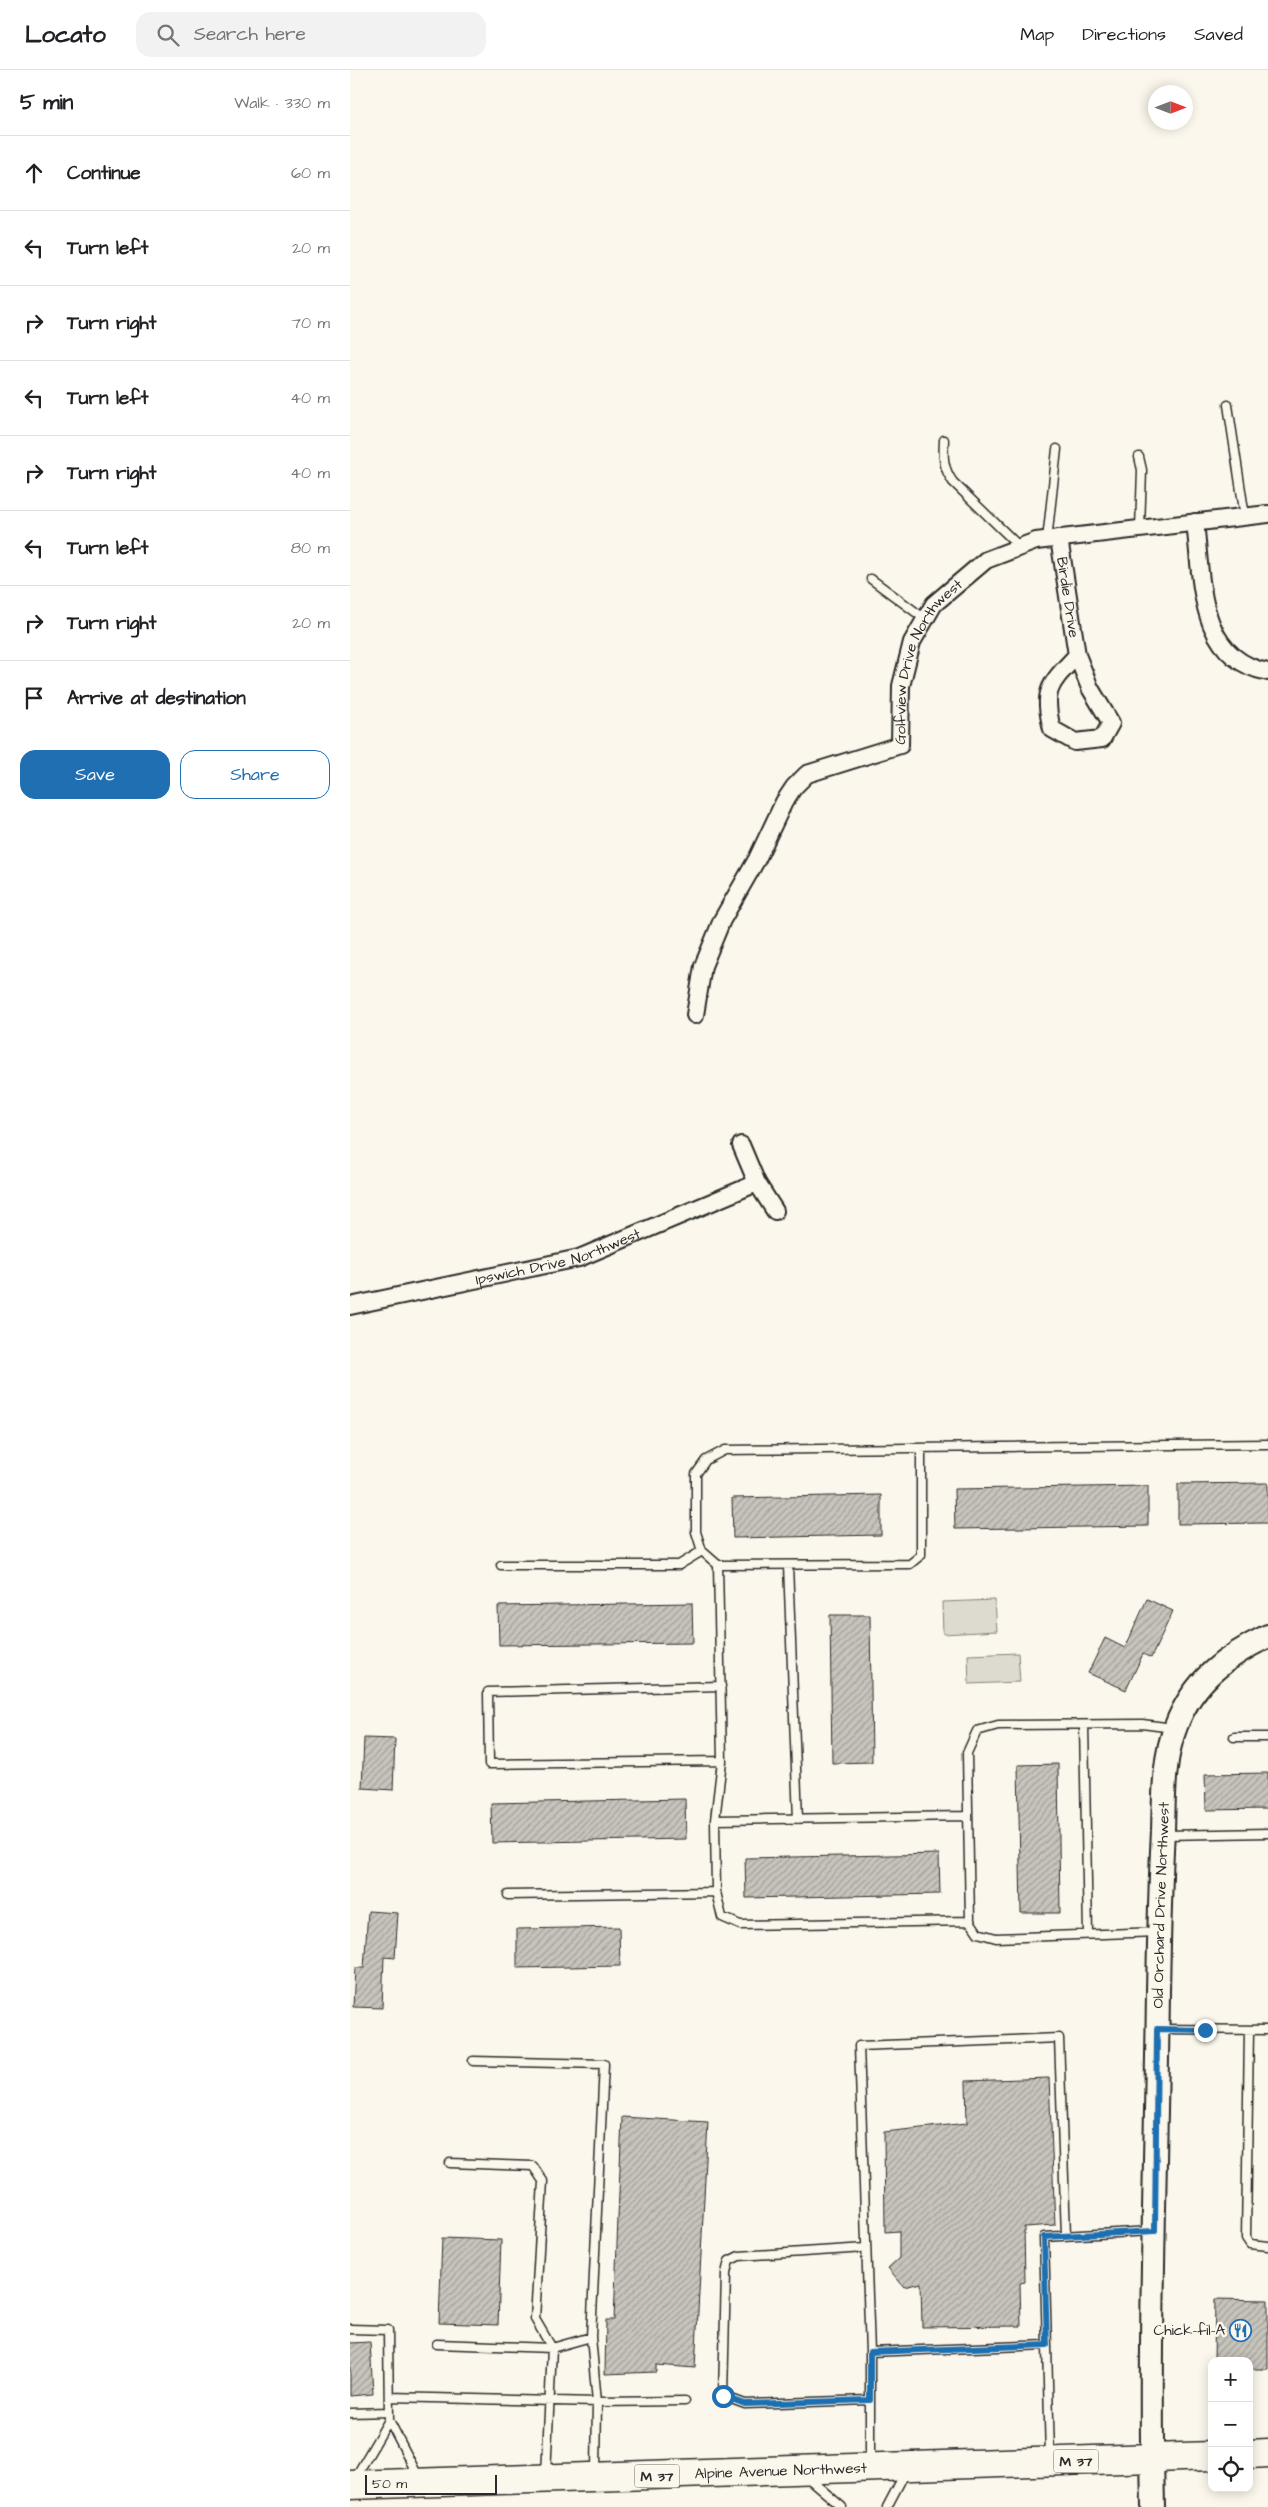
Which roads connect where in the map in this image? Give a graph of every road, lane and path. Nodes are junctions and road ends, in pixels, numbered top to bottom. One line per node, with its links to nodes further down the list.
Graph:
1 (1228, 405): 6 (lane)
2 (944, 440): 10 (lane)
3 (1057, 449): 9 (lane)
4 (1139, 457): 8 (lane)
5 (1268, 514): 6 (street, Golfview Drive Northwest)
6 (1245, 517): 7 (street, Golfview Drive Northwest)
7 (1195, 522): 8 (street, Golfview Drive Northwest); 14 (street)
8 (1140, 529): 9 (street, Golfview Drive Northwest)
9 (1053, 539): 10 (street, Golfview Drive Northwest); 13 (street, Birdie Drive)
10 (1020, 547): 12 (street, Golfview Drive Northwest)
11 (871, 579): 12 (lane)
12 (925, 620): 15 (street, Golfview Drive Northwest)
13 (1077, 656): 13 (street, Birdie Drive)
14 (1268, 672)
15 (695, 1015)
16 (741, 1145): 17 (street)
17 (756, 1183): 18 (street); 19 (street, Ipswich Drive Northwest)
18 (774, 1211)
19 (350, 1306)
20 (1268, 1444): 21 (lane)
21 (921, 1448): 22 (lane); 25 (lane)
22 (702, 1551): 23 (lane); 24 (lane)
23 (501, 1565)
24 (718, 1565): 25 (lane); 27 (lane)
25 (788, 1565): 34 (lane)
26 (1268, 1636): 29 (street, Old Orchard Drive Northwest)
27 (720, 1686): 32 (lane); 32 (lane)
28 (1084, 1724): 29 (lane); 33 (lane); 42 (lane)
29 (1175, 1728): 37 (street, Old Orchard Drive Northwest)
30 (1234, 1737): 31 (lane)
31 (1268, 1737)
32 (722, 1761): 35 (lane)
33 (968, 1816): 34 (lane); 40 (lane)
34 (798, 1819): 35 (lane)
35 (716, 1820): 38 (lane)
36 (1268, 1832): 37 (lane)
37 (1162, 1835): 41 (street, Old Orchard Drive Northwest)
38 (716, 1892): 39 (lane); 40 (lane)
39 (508, 1895)
40 (970, 1921): 42 (lane)
41 (1159, 1932): 42 (lane); 43 (street, Old Orchard Drive Northwest)
42 (1088, 1934)
43 (1157, 2029): 44 (lane); 48 (street, Old Orchard Drive Northwest)
44 (1249, 2030): 45 (lane); 50 (lane)
45 (1268, 2030)
46 (472, 2061): 53 (lane)
47 (450, 2163): 56 (lane)
48 (1155, 2231): 49 (lane); 68 (street, Old Orchard Drive Northwest)
49 (1066, 2236): 51 (lane); 55 (lane)
50 (1268, 2246)
51 (866, 2248): 57 (lane); 60 (lane)
52 (350, 2330): 58 (lane)
53 (591, 2337): 56 (lane); 62 (lane)
54 (437, 2344): 56 (lane)
55 (1047, 2345): 57 (lane); 69 (lane)
56 (552, 2348): 59 (lane)
57 (870, 2352): 60 (lane)
58 (389, 2397): 59 (lane); 64 (lane)
59 (550, 2400): 62 (lane); 74 (lane)
60 (870, 2400): 71 (lane)
61 (685, 2401): 62 (lane)
62 (597, 2402): 73 (lane)
63 (350, 2413): 64 (lane)
64 (389, 2416): 75 (lane); 76 (lane)
65 (1253, 2454): 66 (highway)
66 (1268, 2454)
67 (1208, 2456): 68 (highway, Alpine Avenue Northwest / M 37)
68 (1152, 2459): 69 (highway, Alpine Avenue Northwest / M 37); 79 (street, Old Orchard Drive Northwest)
69 (1050, 2462): 70 (highway, Alpine Avenue Northwest / M 37)
70 (909, 2466): 71 (highway, Alpine Avenue Northwest / M 37); 78 (lane)
71 (870, 2468): 72 (highway, Alpine Avenue Northwest / M 37)
72 (800, 2471): 73 (highway, Alpine Avenue Northwest / M 37); 77 (lane)
73 (595, 2478): 74 (highway, Alpine Avenue Northwest / M 37)
74 (546, 2479): 75 (highway, Alpine Avenue Northwest / M 37)
75 (421, 2483): 76 (highway, Alpine Avenue Northwest / M 37)
76 (351, 2485)
77 (842, 2507)
78 (887, 2507)
79 (1153, 2507)

